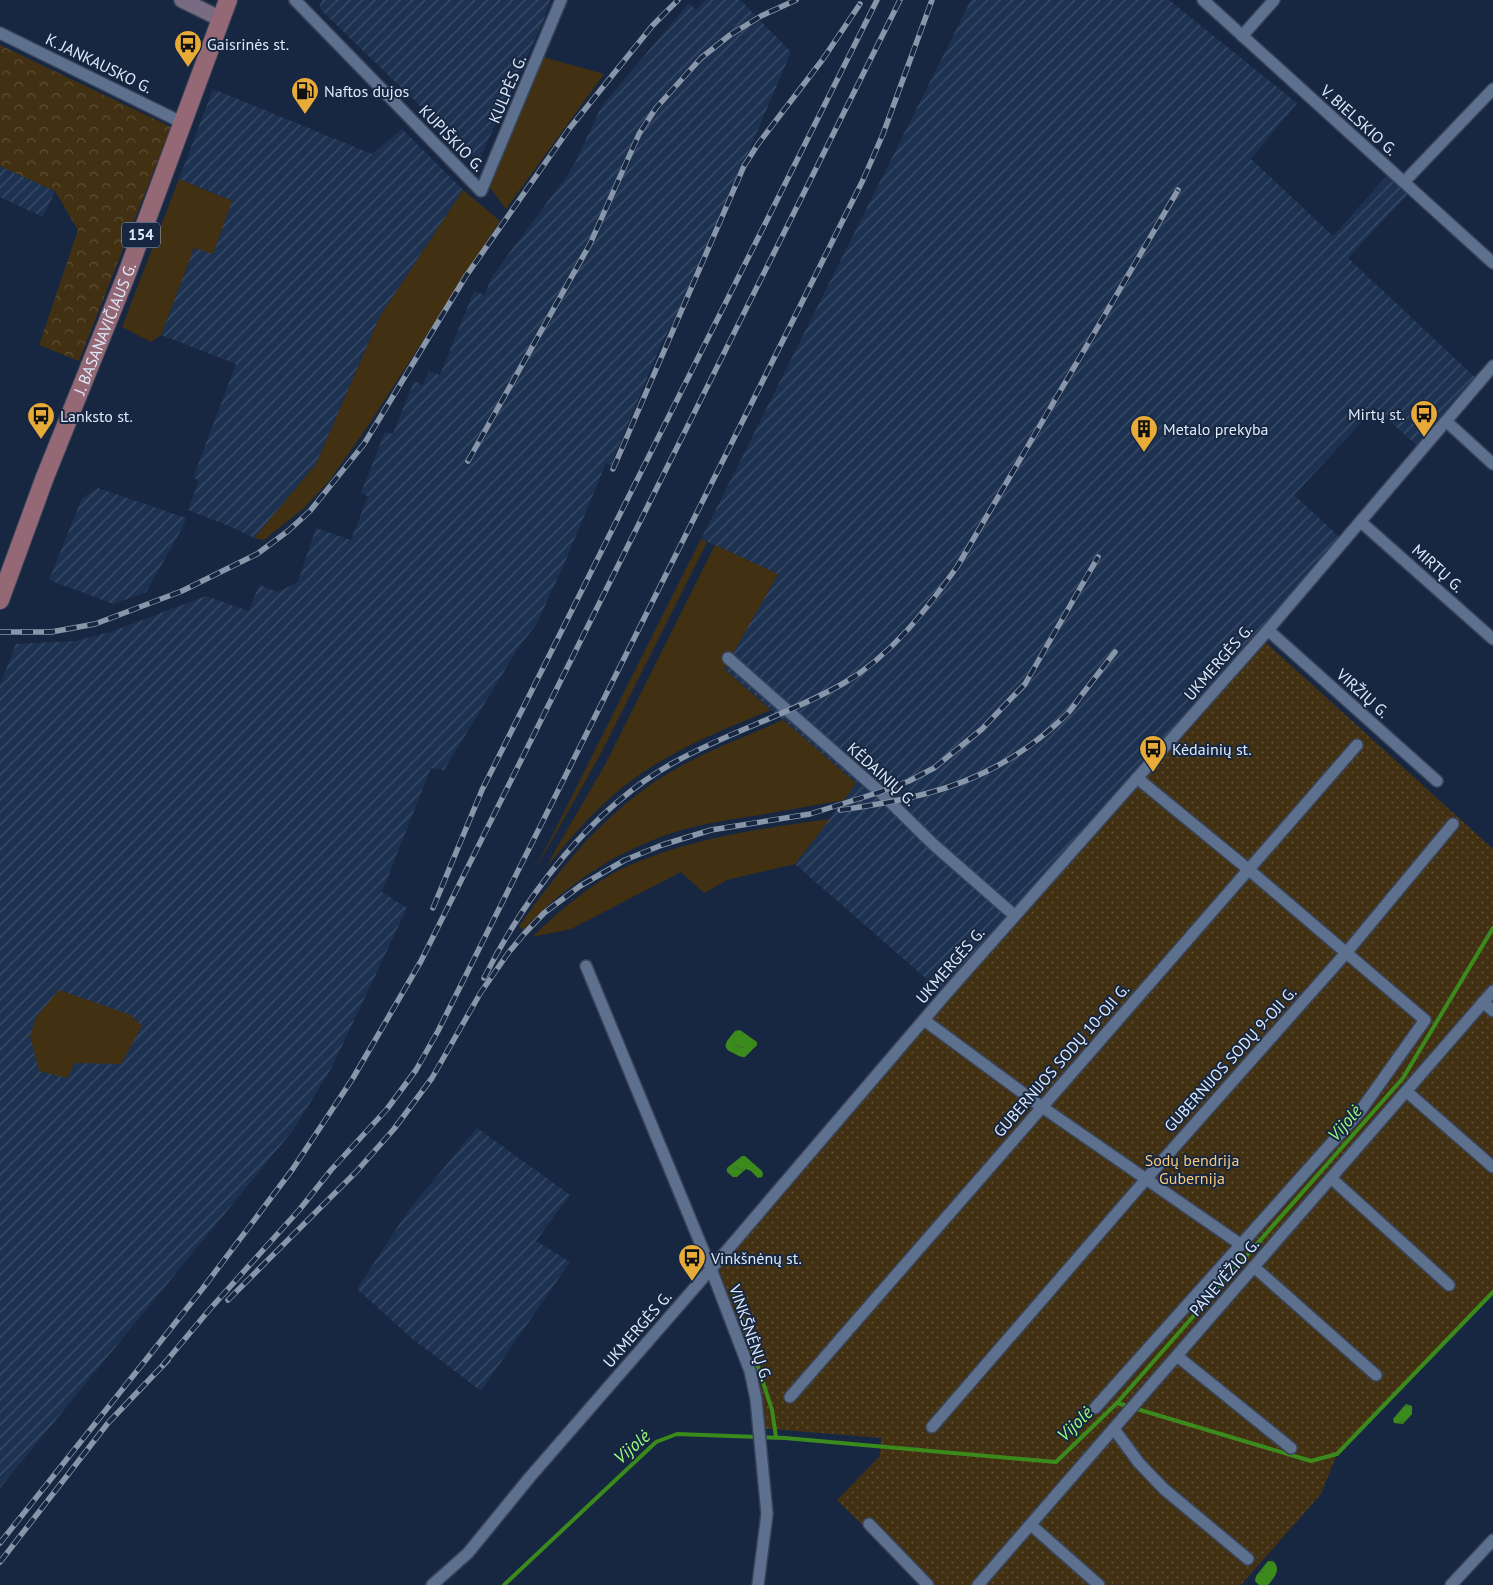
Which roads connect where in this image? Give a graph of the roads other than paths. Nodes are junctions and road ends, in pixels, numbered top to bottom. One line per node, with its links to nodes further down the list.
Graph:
1 (182, 0): 7 (main road)
2 (228, 0): 7 (main road, J. BASANAVIČIAUS G. / 154)
3 (295, 0): 13 (street, KUPIŠKIO G.)
4 (561, 0): 13 (street, KULPĖS G.)
5 (1203, 0): 9 (street, V. BIELSKIO G.)
6 (1274, 0): 9 (street)
7 (221, 19): 11 (main road, J. BASANAVIČIAUS G. / 154)
8 (0, 33): 11 (street, K. JANKAUSKO G.)
9 (1242, 36): 12 (street, V. BIELSKIO G.)
10 (1493, 89): 12 (street)
11 (183, 123): 19 (main road, J. BASANAVIČIAUS G. / 154)
12 (1404, 182): 14 (street, V. BIELSKIO G.)
13 (481, 191)
14 (1493, 263)
15 (1493, 366): 16 (street, UKMERGĖS G.)
16 (1446, 422): 17 (street); 18 (street, UKMERGĖS G.)
17 (1493, 464)
18 (1361, 522): 20 (street, UKMERGĖS G.); 21 (street, MIRTŲ G.)
19 (0, 599)
20 (1268, 630): 24 (street, UKMERGĖS G.); 25 (street, VIRŽIŲ G.)
21 (1493, 639)
22 (728, 658): 28 (street, KĖDAINIŲ G.)
23 (1356, 745): 27 (street, GUBERNIJOS SODŲ 10-OJI G.)
24 (1137, 778): 27 (street); 28 (street, UKMERGĖS G.)
25 (1437, 781)
26 (1453, 824): 29 (street, GUBERNIJOS SODŲ 9-OJI G.)
27 (1248, 869): 29 (street); 36 (street, GUBERNIJOS SODŲ 10-OJI G.)
28 (1014, 915): 34 (street, UKMERGĖS G.)
29 (1346, 953): 38 (street, GUBERNIJOS SODŲ 9-OJI G.); 40 (street)
30 (586, 966): 42 (street, VINKŠNĖNŲ G.)
31 (1493, 991): 32 (street, PANEVĖŽIO G.)
32 (1483, 1002): 33 (street); 35 (street, PANEVĖŽIO G.)
33 (1493, 1011)
34 (924, 1020): 36 (street); 42 (street, UKMERGĖS G.)
35 (1406, 1091): 37 (street); 39 (street, PANEVĖŽIO G.)
36 (1042, 1107): 38 (street); 46 (street, GUBERNIJOS SODŲ 10-OJI G.)
37 (1493, 1167)
38 (1147, 1178): 40 (street); 48 (street, GUBERNIJOS SODŲ 9-OJI G.)
39 (1331, 1178): 41 (street, PANEVĖŽIO G.); 43 (street)
40 (1240, 1244): 47 (street)
41 (1254, 1267): 44 (street, PANEVĖŽIO G.); 45 (street)
42 (712, 1269): 55 (street, UKMERGĖS G.); 56 (street, VINKŠNĖNŲ G.)
43 (1449, 1285)
44 (1177, 1356): 49 (street, PANEVĖŽIO G.); 50 (street)
45 (1376, 1375)
46 (790, 1397)
47 (1095, 1408)
48 (932, 1427)
49 (1114, 1429): 52 (street, PANEVĖŽIO G.); 54 (street)
50 (1291, 1448)
51 (869, 1524): 57 (street)
52 (1031, 1525): 58 (street, PANEVĖŽIO G.); 59 (street)
53 (1493, 1540): 60 (street)
54 (1248, 1560)
55 (432, 1585)
56 (758, 1585)
57 (928, 1585)
58 (978, 1585)
59 (1099, 1585)
60 (1451, 1585)

